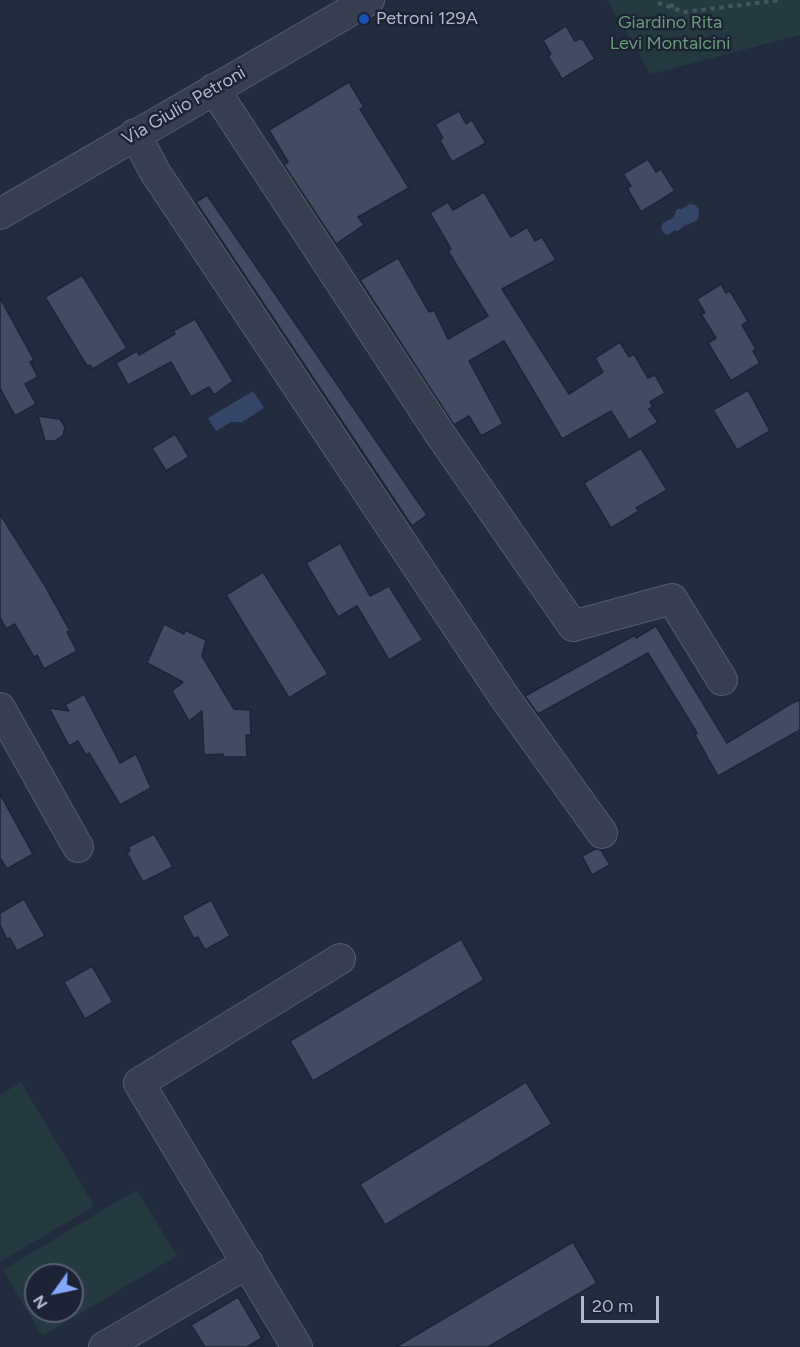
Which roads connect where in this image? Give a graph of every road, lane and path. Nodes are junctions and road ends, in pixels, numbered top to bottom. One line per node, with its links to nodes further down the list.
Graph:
1 (369, 0): 6 (street, Via Giulio Petroni)
2 (674, 0): 5 (path)
3 (781, 0): 5 (path)
4 (658, 3): 5 (path)
5 (671, 8)
6 (214, 89): 7 (street, Via Giulio Petroni); 9 (street)
7 (135, 134): 8 (street, Via Giulio Petroni); 11 (street)
8 (0, 214)
9 (722, 680)
10 (0, 708): 12 (street)
11 (602, 833)
12 (78, 847)
13 (340, 959): 14 (street)
14 (248, 1263): 15 (street); 16 (street)
15 (104, 1347)
16 (297, 1347)

